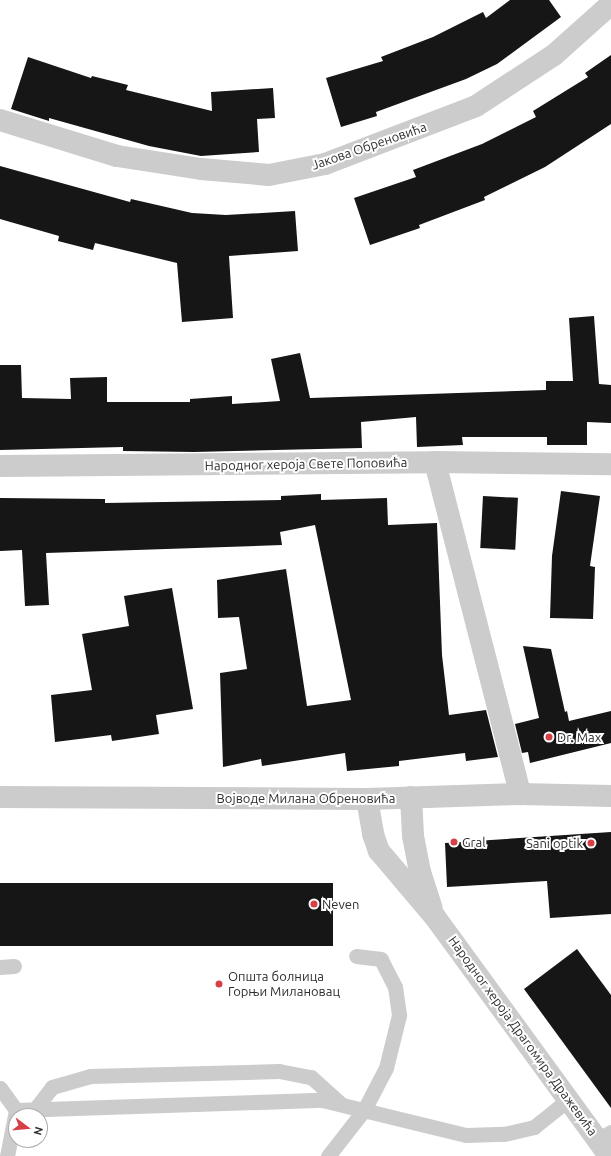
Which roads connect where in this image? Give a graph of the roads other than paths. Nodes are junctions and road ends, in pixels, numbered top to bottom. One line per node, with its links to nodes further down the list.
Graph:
1 (611, 4): 2 (street, Јакова Обреновића)
2 (0, 120)
3 (435, 462): 4 (street, Народног хероја Свете Поповића); 5 (street, Народног хероја Свете Поповића); 6 (street)
4 (611, 464)
5 (0, 466)
6 (520, 794): 7 (street, Војводе Милана Обреновића); 9 (street, Војводе Милана Обреновића)
7 (611, 796)
8 (0, 797): 10 (street, Војводе Милана Обреновића)
9 (411, 797): 10 (street, Војводе Милана Обреновића); 11 (street, Народног хероја Драгомира Дражевића)
10 (367, 799): 11 (street, Народног хероја Драгомира Дражевића)
11 (435, 917): 14 (street, Народног хероја Драгомира Дражевића)
12 (356, 956): 19 (lane)
13 (0, 1088): 16 (lane)
14 (569, 1099): 19 (lane); 20 (street, Народног хероја Драгомира Дражевића)
15 (341, 1105): 17 (lane); 18 (lane); 19 (lane)
16 (15, 1108)
17 (36, 1108)
18 (48, 1109)
19 (364, 1110): 21 (lane)
20 (606, 1142)
21 (328, 1156)

